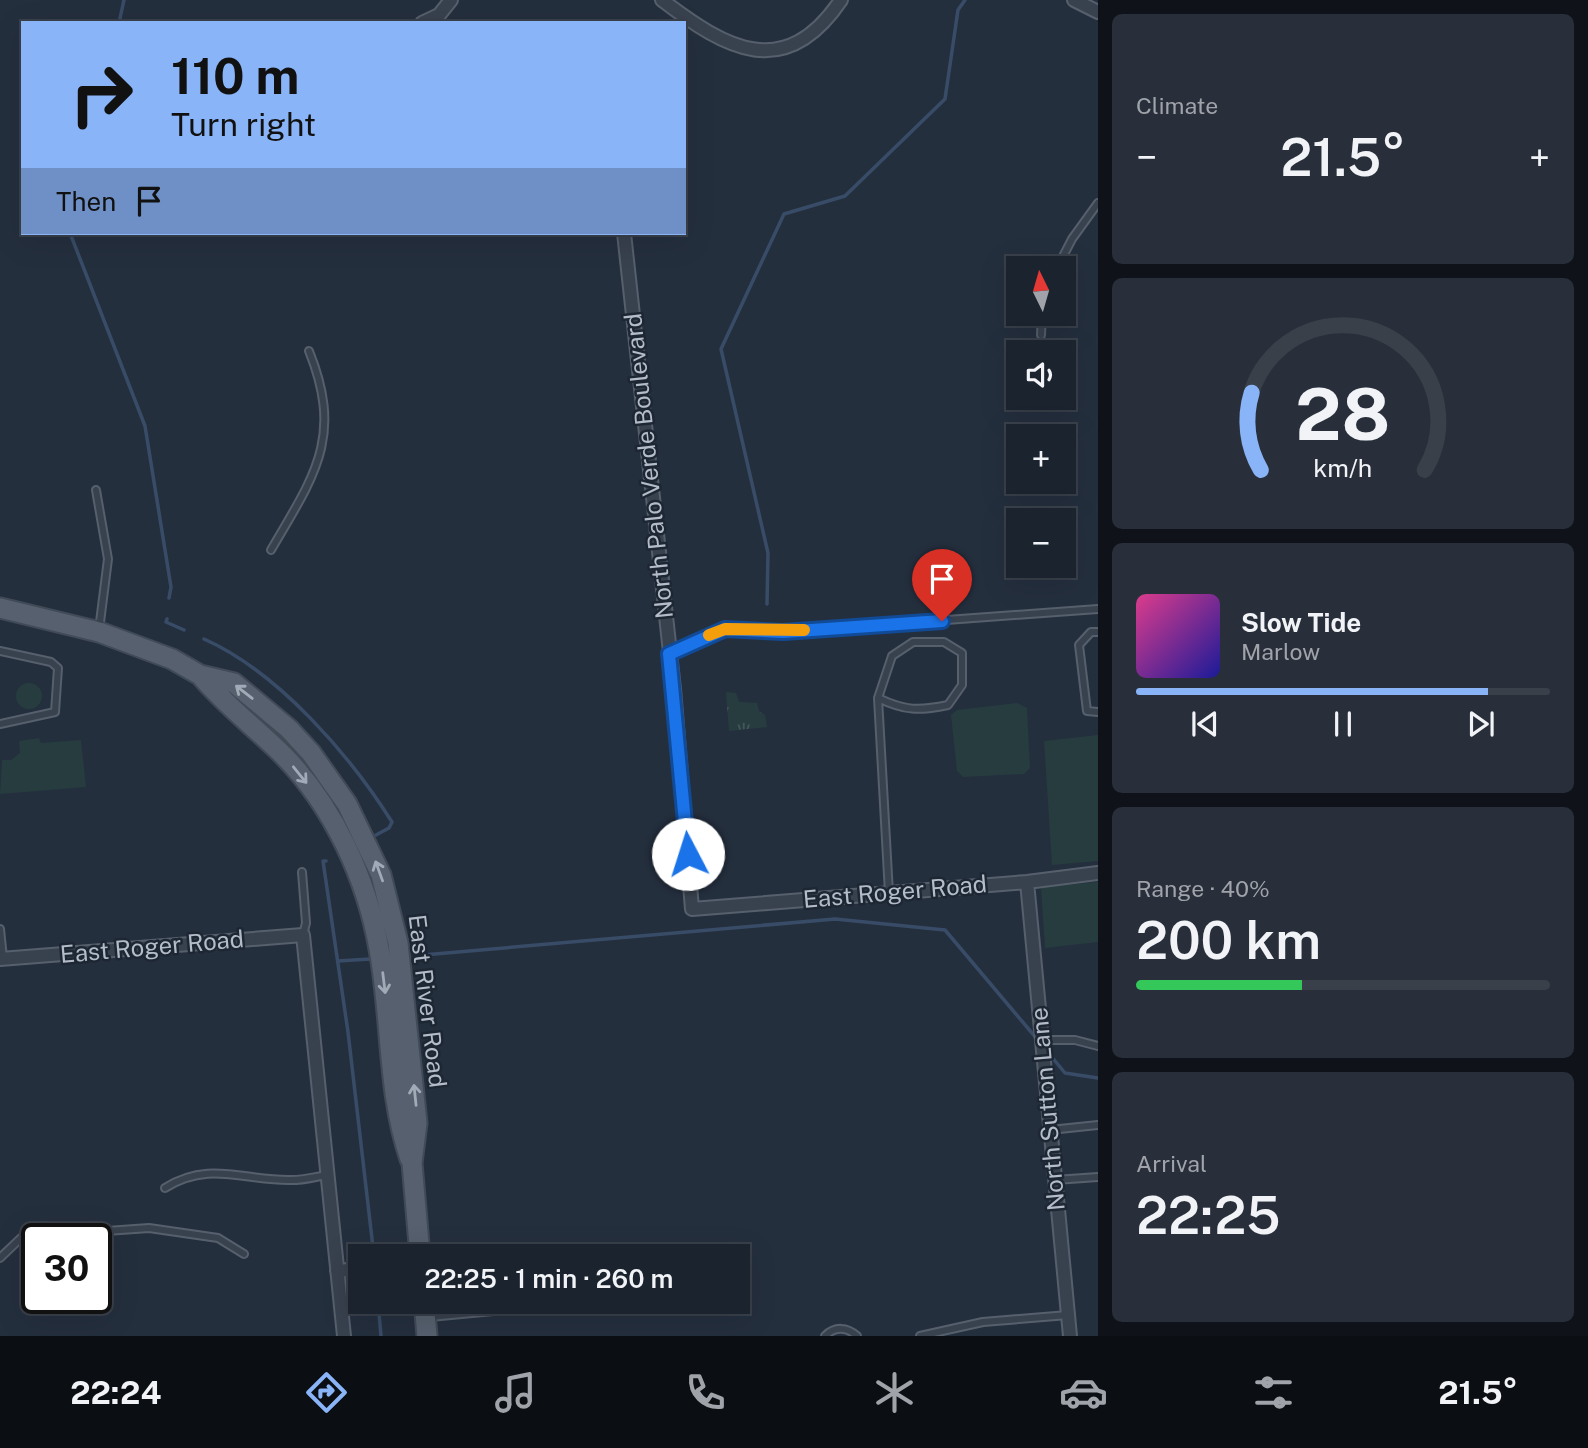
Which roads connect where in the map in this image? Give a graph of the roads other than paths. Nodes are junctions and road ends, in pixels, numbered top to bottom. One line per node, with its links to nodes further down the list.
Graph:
1 (452, 0): 6 (street)
2 (662, 0): 3 (street)
3 (841, 0)
4 (1074, 0): 5 (street)
5 (1098, 12)
6 (426, 21)
7 (1098, 203): 9 (lane)
8 (624, 235): 20 (street, North Palo Verde Boulevard)
9 (1063, 256)
10 (1041, 326): 11 (lane)
11 (1041, 335)
12 (309, 351): 14 (lane)
13 (96, 490): 17 (lane)
14 (271, 550)
15 (0, 608): 17 (main road, East River Road)
16 (1098, 609): 20 (lane)
17 (99, 632): 40 (main road, East River Road)
18 (1098, 632): 22 (lane)
19 (0, 651): 23 (lane)
20 (669, 654): 28 (street, North Palo Verde Boulevard)
21 (878, 698): 21 (lane); 27 (lane)
22 (1098, 712)
23 (0, 724)
24 (302, 872): 30 (lane)
25 (1098, 873): 26 (street, East Roger Road)
26 (1027, 882): 27 (street, East Roger Road); 32 (street, North Sutton Lane)
27 (889, 893): 28 (street, East Roger Road)
28 (692, 909)
29 (0, 929): 31 (lane)
30 (303, 935): 31 (street, East Roger Road); 36 (street)
31 (1, 959)
32 (1042, 1040): 33 (lane); 35 (street, North Sutton Lane)
33 (1098, 1046)
34 (1098, 1125): 35 (lane)
35 (1050, 1130): 38 (street, North Sutton Lane)
36 (328, 1174): 39 (lane); 44 (street)
37 (1098, 1177): 38 (lane)
38 (1055, 1180): 46 (street, North Sutton Lane)
39 (165, 1188)
40 (419, 1244)
41 (244, 1254): 42 (lane)
42 (0, 1258)
43 (348, 1270): 44 (street)
44 (338, 1271): 48 (street)
45 (465, 1314): 47 (lane)
46 (1068, 1315): 51 (lane); 52 (street, North Sutton Lane)
47 (425, 1318)
48 (344, 1336)
49 (825, 1336): 50 (lane)
50 (857, 1336)
51 (920, 1336)
52 (1070, 1336)

